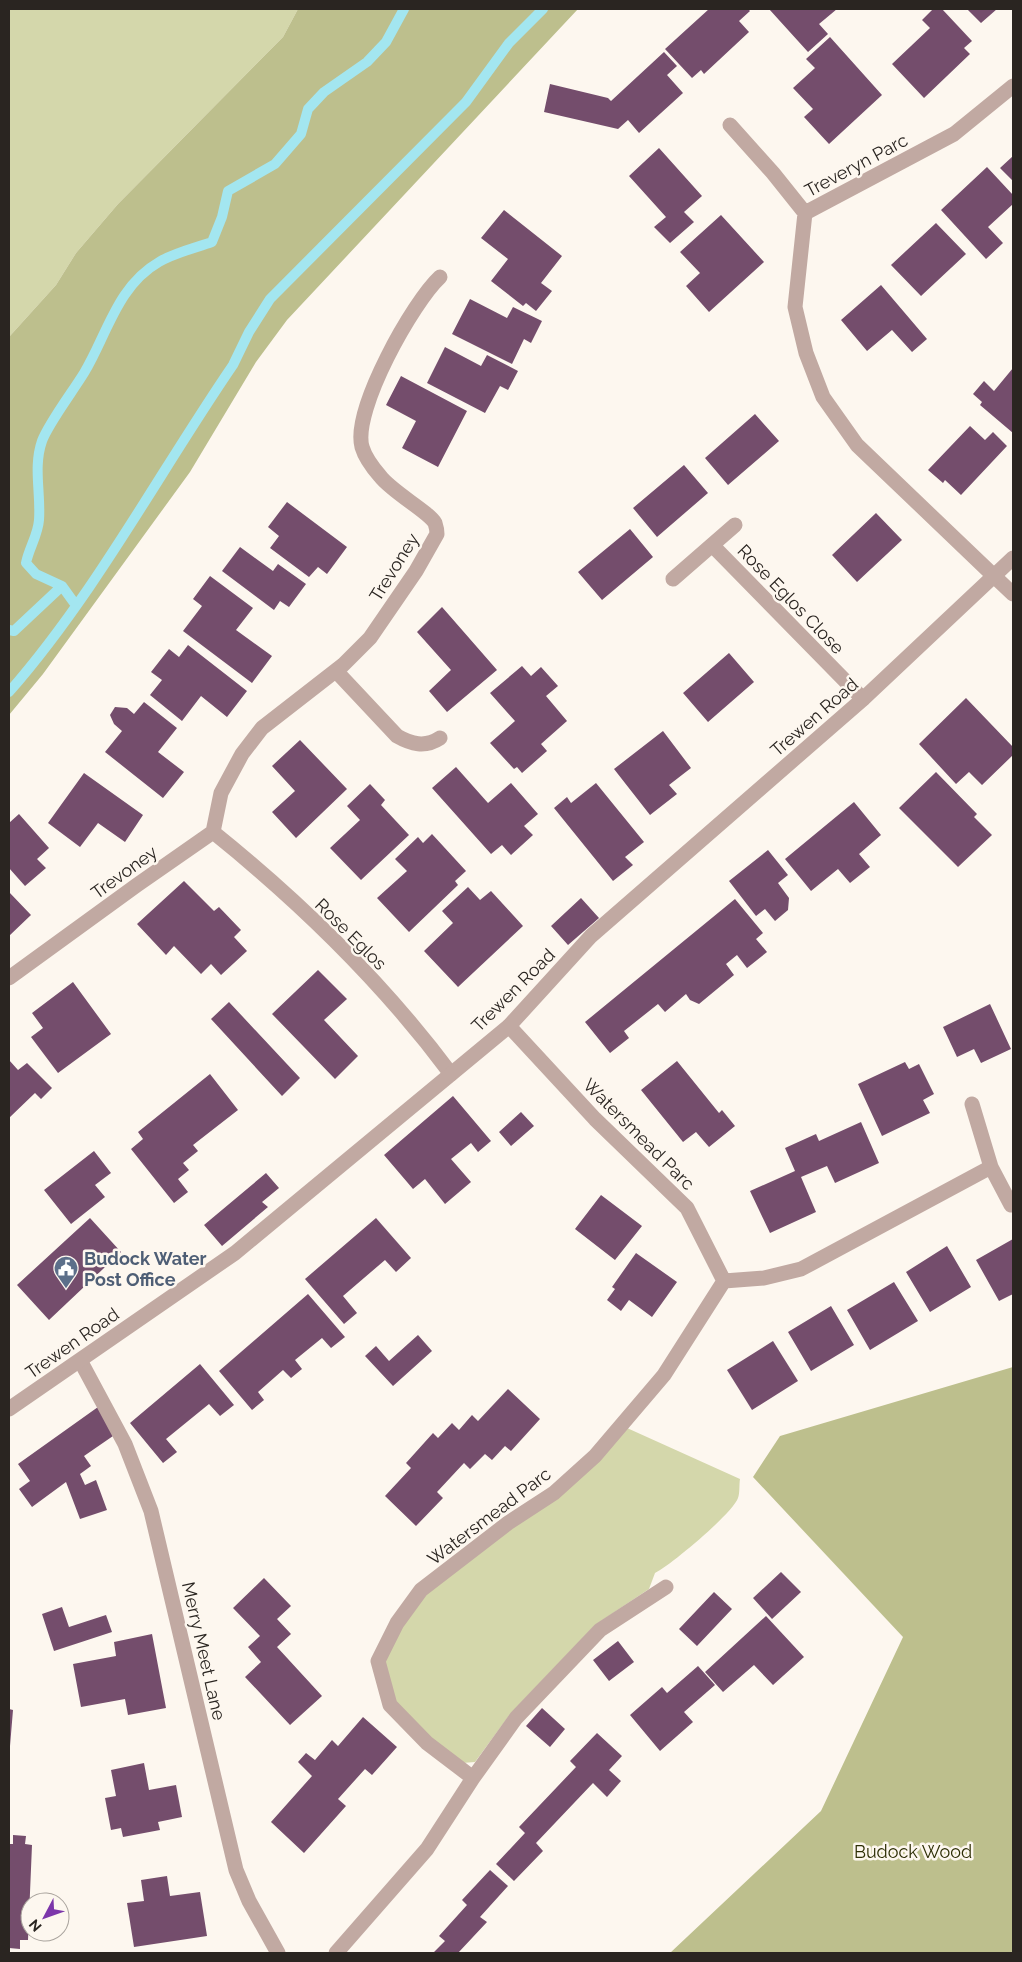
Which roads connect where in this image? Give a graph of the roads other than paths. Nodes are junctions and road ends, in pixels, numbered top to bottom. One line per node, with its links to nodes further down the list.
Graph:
1 (1013, 86): 3 (street, Treveryn Parc)
2 (730, 125): 3 (street)
3 (804, 213): 8 (street, Treveryn Parc)
4 (440, 277): 11 (street, Trevoney)
5 (735, 525): 6 (street, Rose Eglos Close)
6 (713, 546): 9 (street, Rose Eglos Close); 12 (street, Rose Eglos Close)
7 (1013, 558): 8 (street, Trewen Road)
8 (995, 577): 10 (street, Treveryn Parc); 12 (street, Trewen Road)
9 (673, 579)
10 (1013, 594)
11 (336, 671): 13 (street); 14 (street, Trevoney)
12 (863, 700): 16 (street, Trewen Road)
13 (440, 738)
14 (213, 832): 15 (street, Trevoney); 17 (street, Rose Eglos)
15 (9, 978)
16 (508, 1026): 17 (street, Trewen Road); 21 (street, Watersmead Parc)
17 (451, 1074): 22 (street, Trewen Road)
18 (972, 1104): 19 (street)
19 (991, 1168): 20 (street); 21 (street)
20 (1011, 1205)
21 (724, 1281): 25 (street, Watersmead Parc)
22 (80, 1362): 23 (street, Trewen Road); 26 (street, Merry Meet Lane)
23 (9, 1409)
24 (666, 1587): 25 (street)
25 (473, 1778): 27 (street)
26 (278, 1953)
27 (336, 1953)

